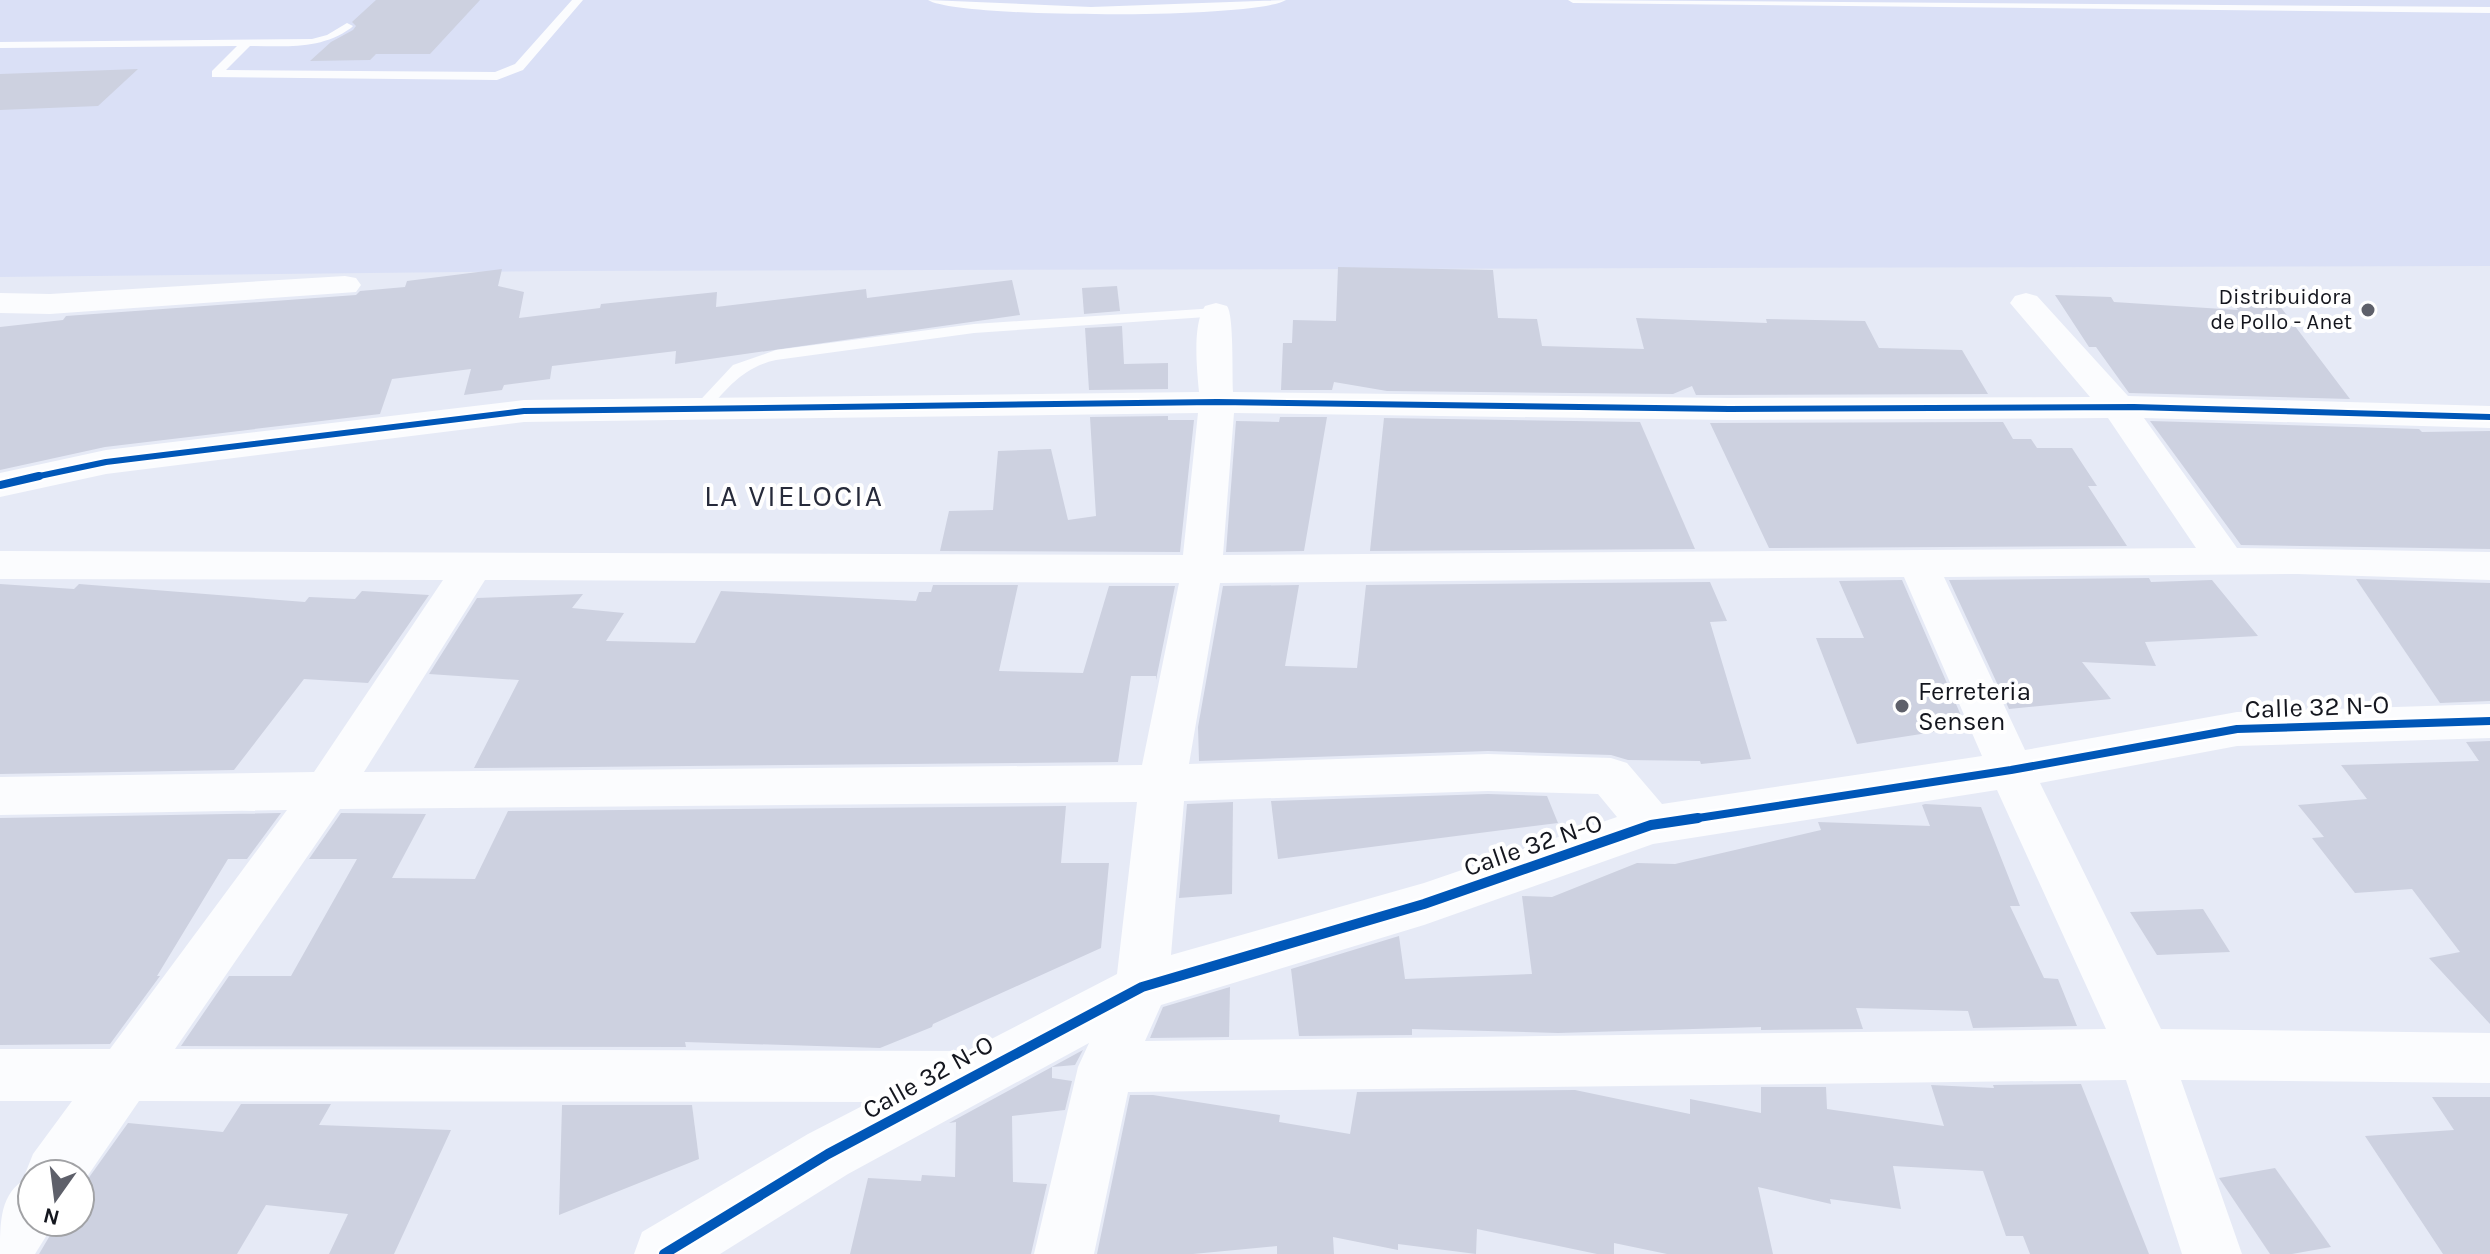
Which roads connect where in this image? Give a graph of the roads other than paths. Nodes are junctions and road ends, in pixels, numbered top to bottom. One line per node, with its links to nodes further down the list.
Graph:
1 (578, 0): 7 (lane)
2 (933, 0): 3 (lane)
3 (1281, 0)
4 (1573, 0): 5 (lane)
5 (2490, 10)
6 (347, 26): 7 (lane)
7 (248, 42): 8 (lane)
8 (0, 45)
9 (345, 285): 10 (street)
10 (0, 303)
11 (2026, 303): 14 (street)
12 (1216, 313): 13 (street); 15 (lane)
13 (1217, 402): 14 (street); 15 (street); 23 (street)
14 (2118, 407): 16 (street); 18 (street)
15 (699, 410): 17 (street)
16 (2490, 417)
17 (0, 485)
18 (2226, 562): 20 (street); 21 (street)
19 (0, 565): 22 (street)
20 (1919, 566): 23 (street); 25 (street)
21 (2490, 566)
22 (472, 568): 23 (street); 27 (street)
23 (1202, 569): 26 (street)
24 (2488, 723): 25 (street, Calle 32 N-O)
25 (2011, 770): 29 (street, Calle 32 N-O); 31 (street)
26 (1162, 784): 27 (street); 29 (street); 30 (street)
27 (328, 789): 28 (street); 35 (street)
28 (0, 796)
29 (1651, 825): 30 (street, Calle 32 N-O)
30 (1142, 987): 33 (street); 36 (street, Calle 32 N-O)
31 (2145, 1054): 32 (street); 33 (street); 42 (street)
32 (2490, 1058)
33 (1106, 1067): 41 (street)
34 (0, 1075): 35 (street)
35 (122, 1075): 36 (street); 37 (street)
36 (970, 1076): 40 (street, Calle 32 N-O)
37 (65, 1158)
38 (16, 1230): 39 (street)
39 (0, 1253)
40 (664, 1254)
41 (1064, 1254)
42 (2212, 1254)

